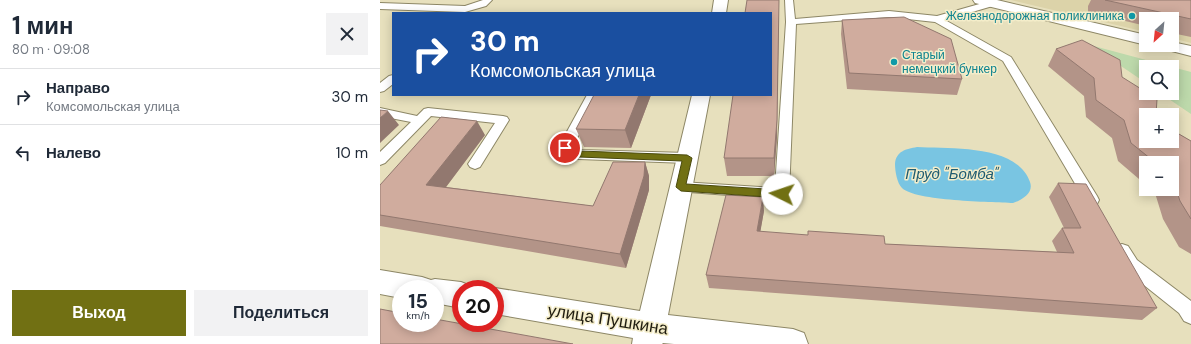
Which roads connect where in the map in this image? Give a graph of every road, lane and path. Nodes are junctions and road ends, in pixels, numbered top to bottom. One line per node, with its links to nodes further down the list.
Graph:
1 (425, 0): 7 (lane)
2 (488, 0): 7 (lane)
3 (721, 0): 8 (main road)
4 (789, 0): 10 (lane)
5 (987, 2): 9 (lane); 11 (main road)
6 (380, 6): 7 (lane)
7 (415, 7)
8 (719, 12)
9 (937, 18): 10 (lane); 24 (lane)
10 (791, 22): 23 (lane)
11 (1139, 38)
12 (1179, 48): 13 (main road)
13 (1191, 51)
14 (392, 79): 15 (lane)
15 (380, 89)
16 (591, 96): 20 (lane)
17 (701, 96): 20 (main road)
18 (380, 112): 19 (lane)
19 (420, 120): 21 (lane); 22 (lane)
20 (687, 158): 23 (main road)
21 (380, 160)
22 (475, 164)
23 (681, 187): 30 (main road)
24 (1099, 212)
25 (1115, 238): 29 (lane)
26 (380, 282): 27 (main road)
27 (392, 284)
28 (504, 303): 30 (main road, улица Пушкина)
29 (1191, 315)
30 (649, 335): 31 (main road, улица Пушкина)
31 (794, 344)

